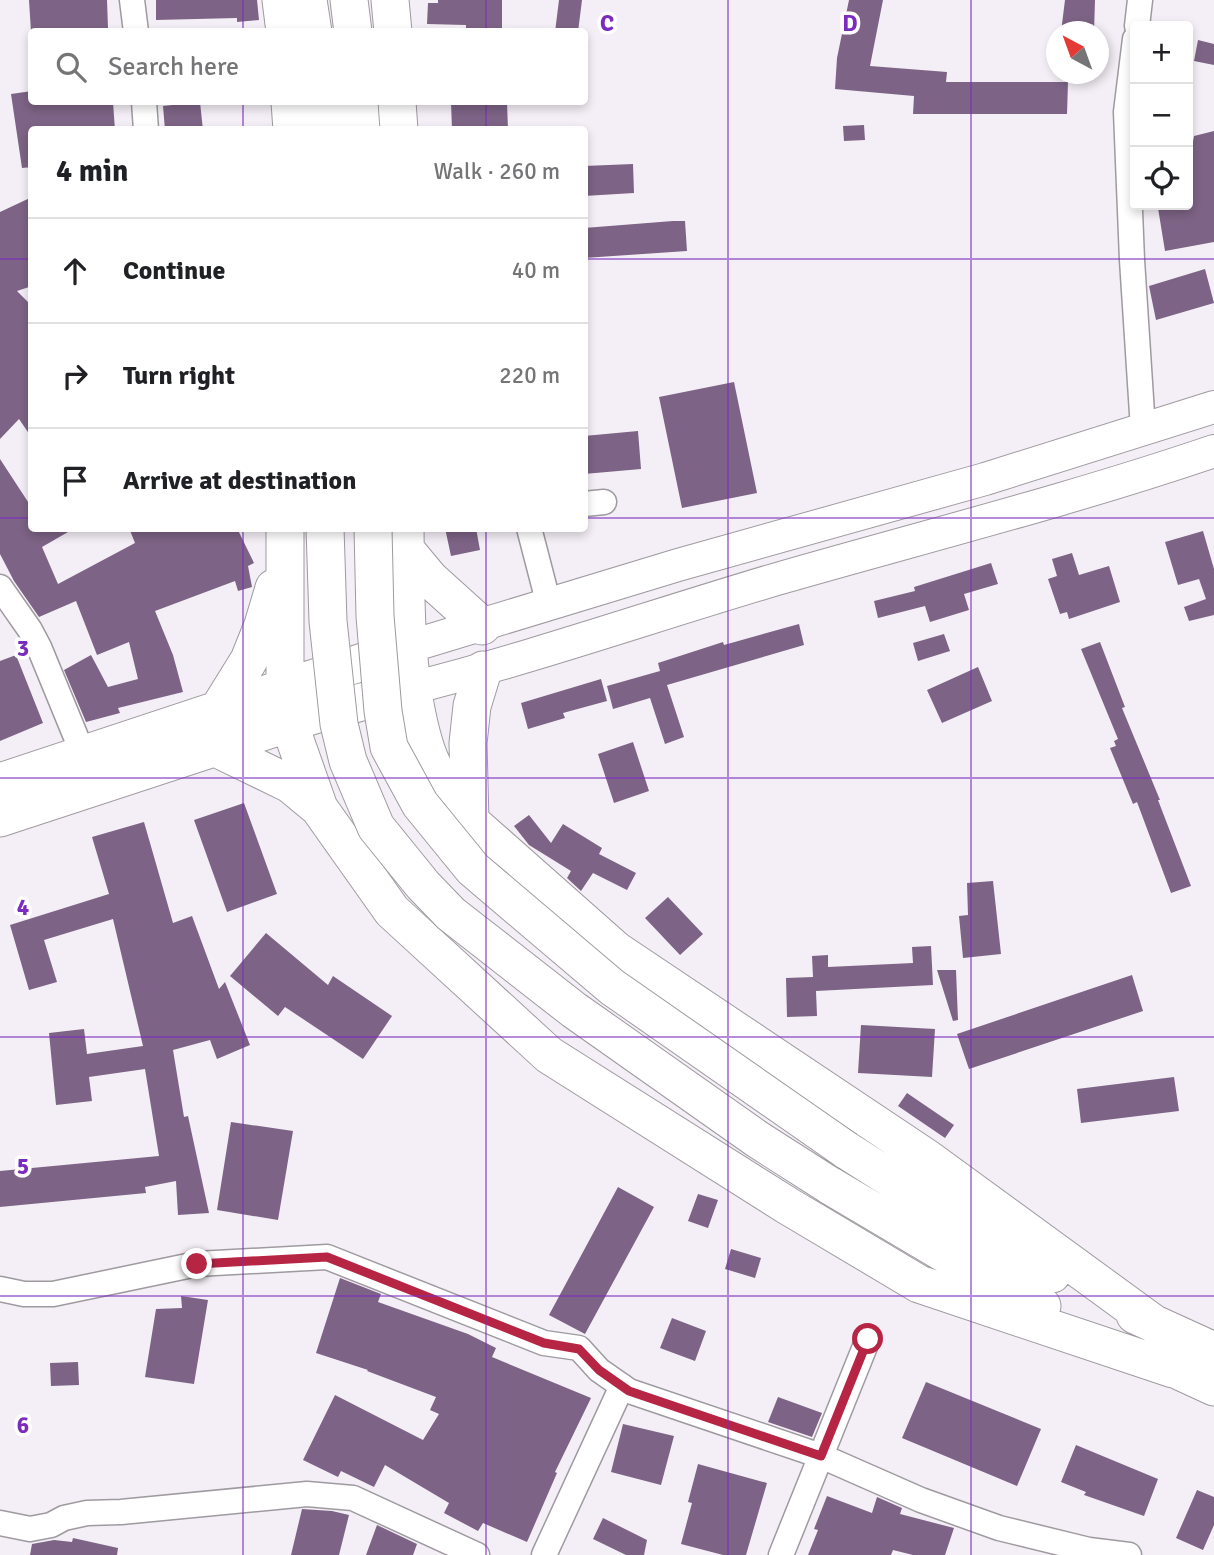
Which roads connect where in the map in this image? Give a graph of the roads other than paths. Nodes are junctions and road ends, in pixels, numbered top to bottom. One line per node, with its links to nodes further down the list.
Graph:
1 (132, 0): 8 (street)
2 (281, 0): 9 (highway)
3 (308, 0): 10 (highway)
4 (349, 0): 11 (highway)
5 (390, 0): 12 (highway)
6 (1140, 0): 7 (street)
7 (1138, 21)
8 (136, 28)
9 (284, 28)
10 (312, 28)
11 (352, 28)
12 (393, 28)
13 (1130, 80): 25 (street)
14 (144, 105): 19 (street)
15 (290, 105): 20 (highway)
16 (324, 105): 21 (highway)
17 (359, 105): 22 (highway)
18 (397, 105): 23 (highway)
19 (146, 126)
20 (292, 126)
21 (325, 126)
22 (361, 126)
23 (399, 126)
24 (1214, 407): 25 (main road)
25 (1143, 429): 33 (main road)
26 (1214, 451): 36 (main road)
27 (325, 532): 50 (highway, bridge)
28 (373, 532): 47 (highway, bridge)
29 (530, 532): 33 (street)
30 (284, 535): 38 (highway); 39 (highway)
31 (405, 539): 34 (highway); 35 (highway)
32 (0, 587): 41 (street)
33 (549, 605): 34 (main road)
34 (482, 626): 35 (main road)
35 (408, 647): 37 (highway); 38 (highway)
36 (483, 670): 37 (main road); 45 (highway)
37 (412, 688): 38 (highway); 45 (highway)
38 (287, 706): 39 (highway); 40 (highway); 43 (highway)
39 (218, 710): 41 (highway)
40 (216, 748): 43 (highway); 44 (highway)
41 (83, 754): 42 (highway)
42 (0, 782)
43 (319, 808): 50 (highway)
44 (0, 818)
45 (470, 821): 47 (highway)
46 (0, 1289): 51 (street)
47 (1157, 1325): 49 (highway)
48 (868, 1339): 53 (street)
49 (1214, 1351)
50 (1173, 1369): 52 (highway)
51 (622, 1386): 53 (street); 56 (street)
52 (1214, 1387)
53 (821, 1456): 57 (street); 58 (street)
54 (0, 1522): 55 (street)
55 (477, 1555)
56 (544, 1555)
57 (781, 1555)
58 (1129, 1555)

